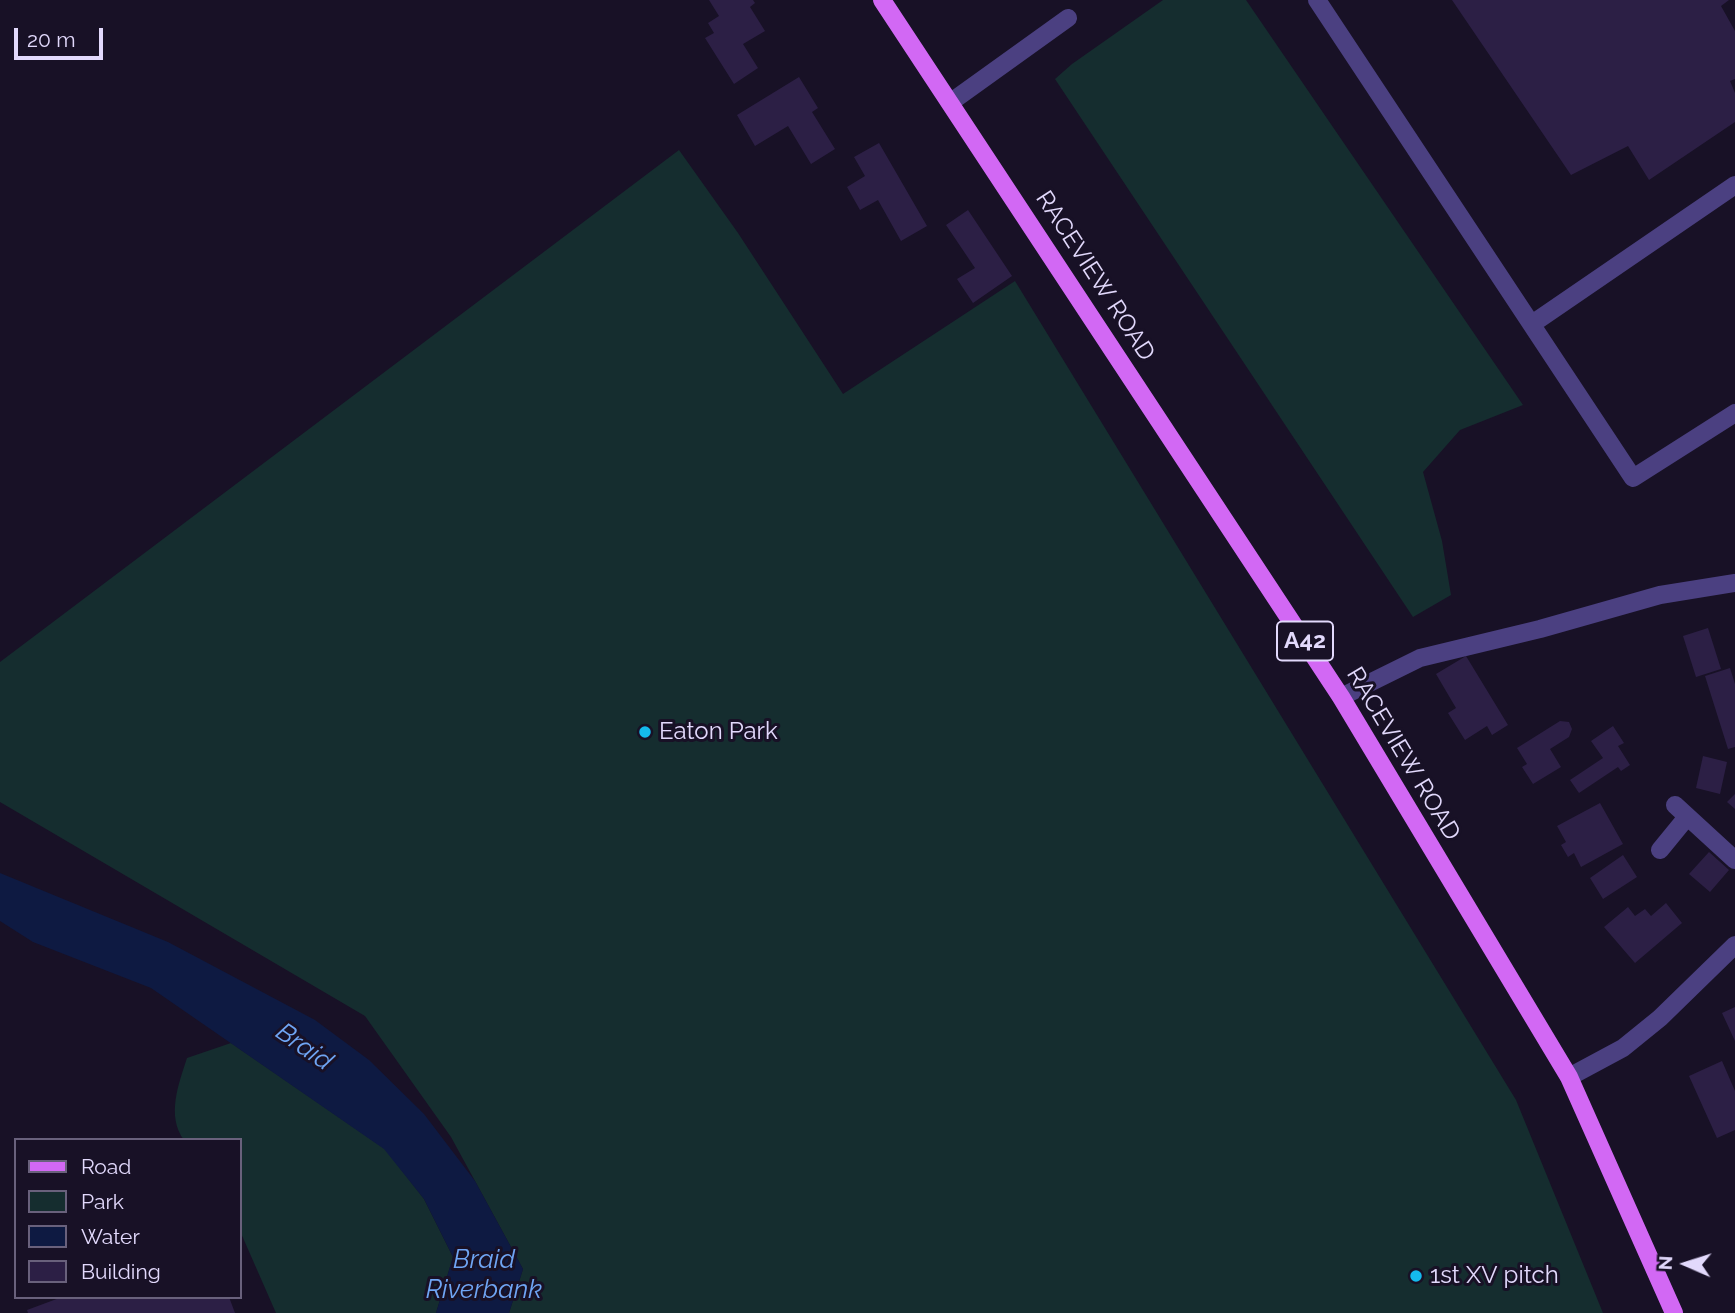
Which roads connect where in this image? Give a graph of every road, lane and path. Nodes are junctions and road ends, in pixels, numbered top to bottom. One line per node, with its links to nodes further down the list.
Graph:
1 (882, 0): 4 (main road, RACEVIEW ROAD / A42)
2 (1317, 0): 6 (street)
3 (1069, 18): 4 (street)
4 (951, 102): 9 (main road, RACEVIEW ROAD / A42)
5 (1735, 185): 6 (street)
6 (1532, 324): 7 (street)
7 (1735, 413)
8 (1735, 583): 9 (street)
9 (1341, 697): 13 (main road, RACEVIEW ROAD / A42)
10 (1660, 850): 11 (street)
11 (1735, 860)
12 (1735, 945): 13 (street)
13 (1569, 1077): 14 (main road, RACEVIEW ROAD / A42)
14 (1674, 1313)

